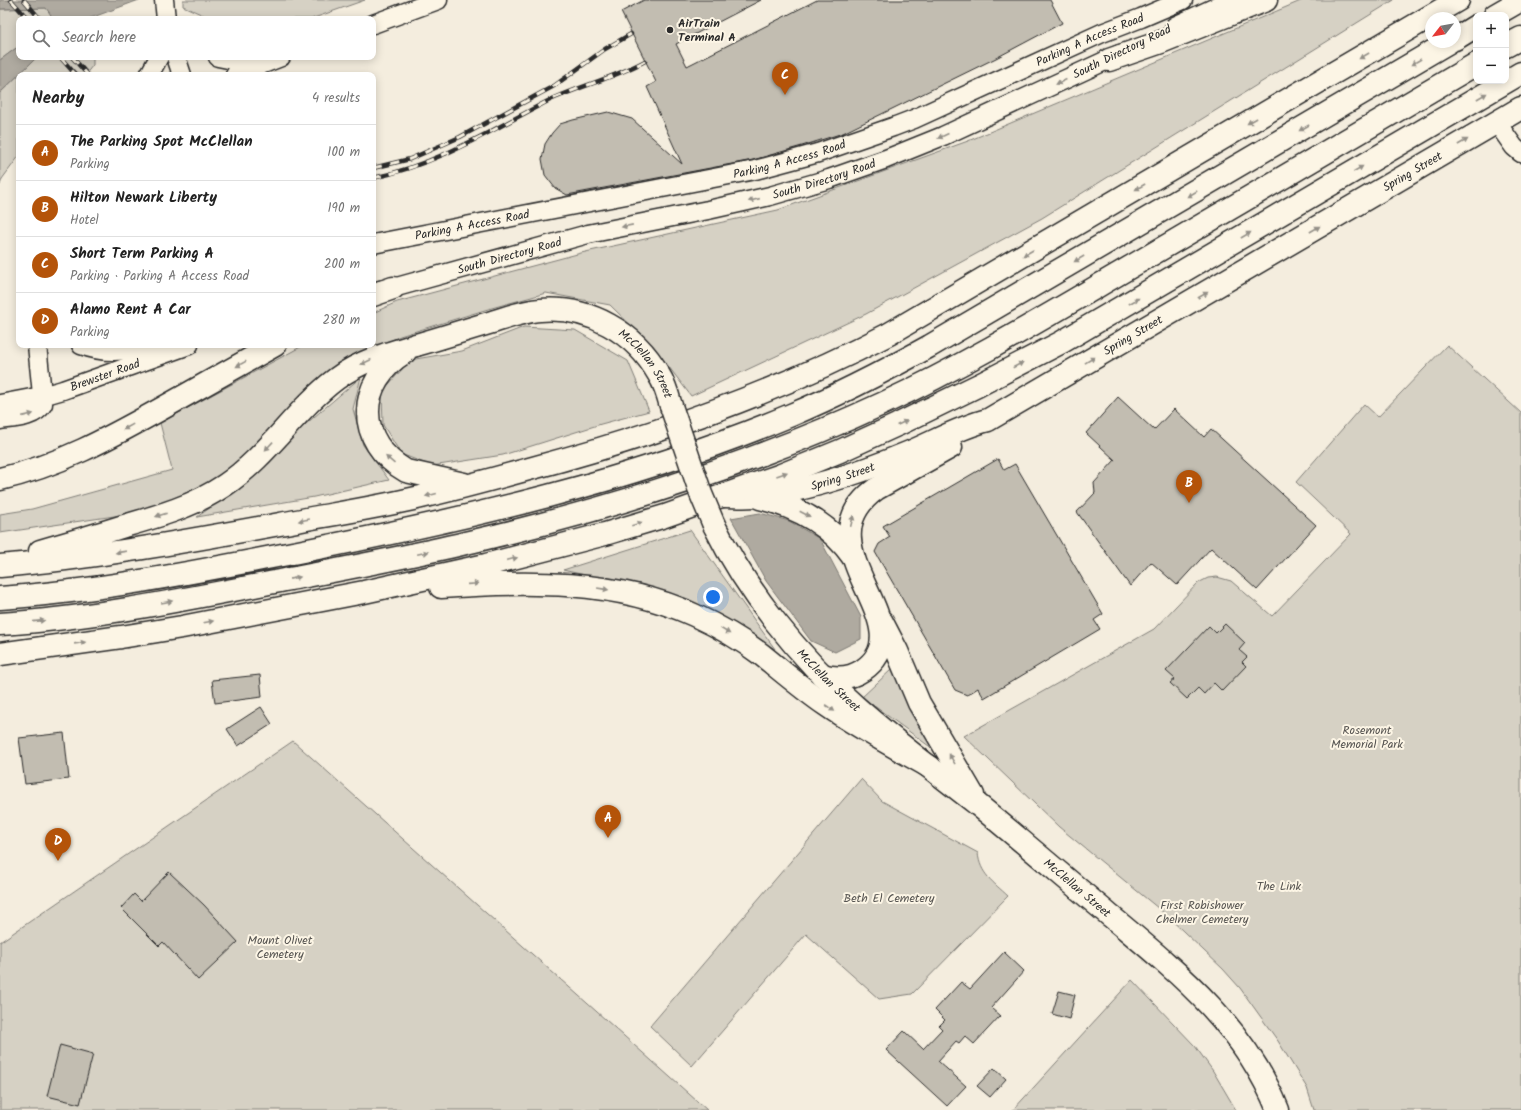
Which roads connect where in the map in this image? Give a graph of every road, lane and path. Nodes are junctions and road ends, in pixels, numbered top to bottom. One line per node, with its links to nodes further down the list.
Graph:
1 (438, 0): 8 (street)
2 (1183, 0): 23 (street, Parking A Access Road)
3 (1230, 0): 16 (street, South Directory Road)
4 (1266, 0): 16 (main road)
5 (1458, 0): 36 (main road, one-way to 36)
6 (1521, 0): 7 (main road)
7 (1500, 12)
8 (376, 23)
9 (1473, 28): 10 (main road)
10 (1461, 35)
11 (1521, 38): 12 (main road)
12 (1509, 44)
13 (1439, 48): 42 (main road, one-way to 42)
14 (226, 60): 18 (street)
15 (275, 60): 18 (street)
16 (1109, 60): 24 (street, South Directory Road, one-way to 24)
17 (1473, 66): 44 (main road, one-way to 17)
18 (254, 70)
19 (1521, 73): 37 (main road, one-way to 19)
20 (1521, 108): 21 (main road, Spring Street)
21 (1497, 123): 22 (street); 34 (main road, Spring Street, one-way to 21)
22 (1521, 154)
23 (376, 243)
24 (380, 292)
25 (416, 345): 36 (main road, one-way to 25); 40 (main road, McClellan Street, one-way to 40); 46 (main road, McClellan Street, bridge)
26 (37, 348): 31 (street)
27 (91, 348): 28 (street)
28 (136, 348)
29 (181, 348): 31 (street, Brewster Road)
30 (270, 348): 35 (main road, one-way to 35)
31 (42, 396): 32 (street, Brewster Road); 33 (street, one-way to 31)
32 (0, 404)
33 (0, 420)
34 (988, 420): 38 (main road, Spring Street); 39 (main road, one-way to 34)
35 (2, 479)
36 (469, 485): 40 (main road, one-way to 40)
37 (719, 496): 38 (main road, Spring Street); 41 (main road, one-way to 37)
38 (755, 496): 39 (main road, one-way to 39)
39 (854, 560): 43 (main road)
40 (0, 565)
41 (364, 592): 45 (main road, one-way to 41); 47 (main road, one-way to 47)
42 (0, 598)
43 (874, 607): 46 (main road); 48 (main road, one-way to 43)
44 (0, 624)
45 (0, 654)
46 (822, 675): 47 (main road, McClellan Street)
47 (930, 767): 48 (main road, McClellan Street)
48 (978, 805): 49 (main road, McClellan Street)
49 (1278, 1110)

